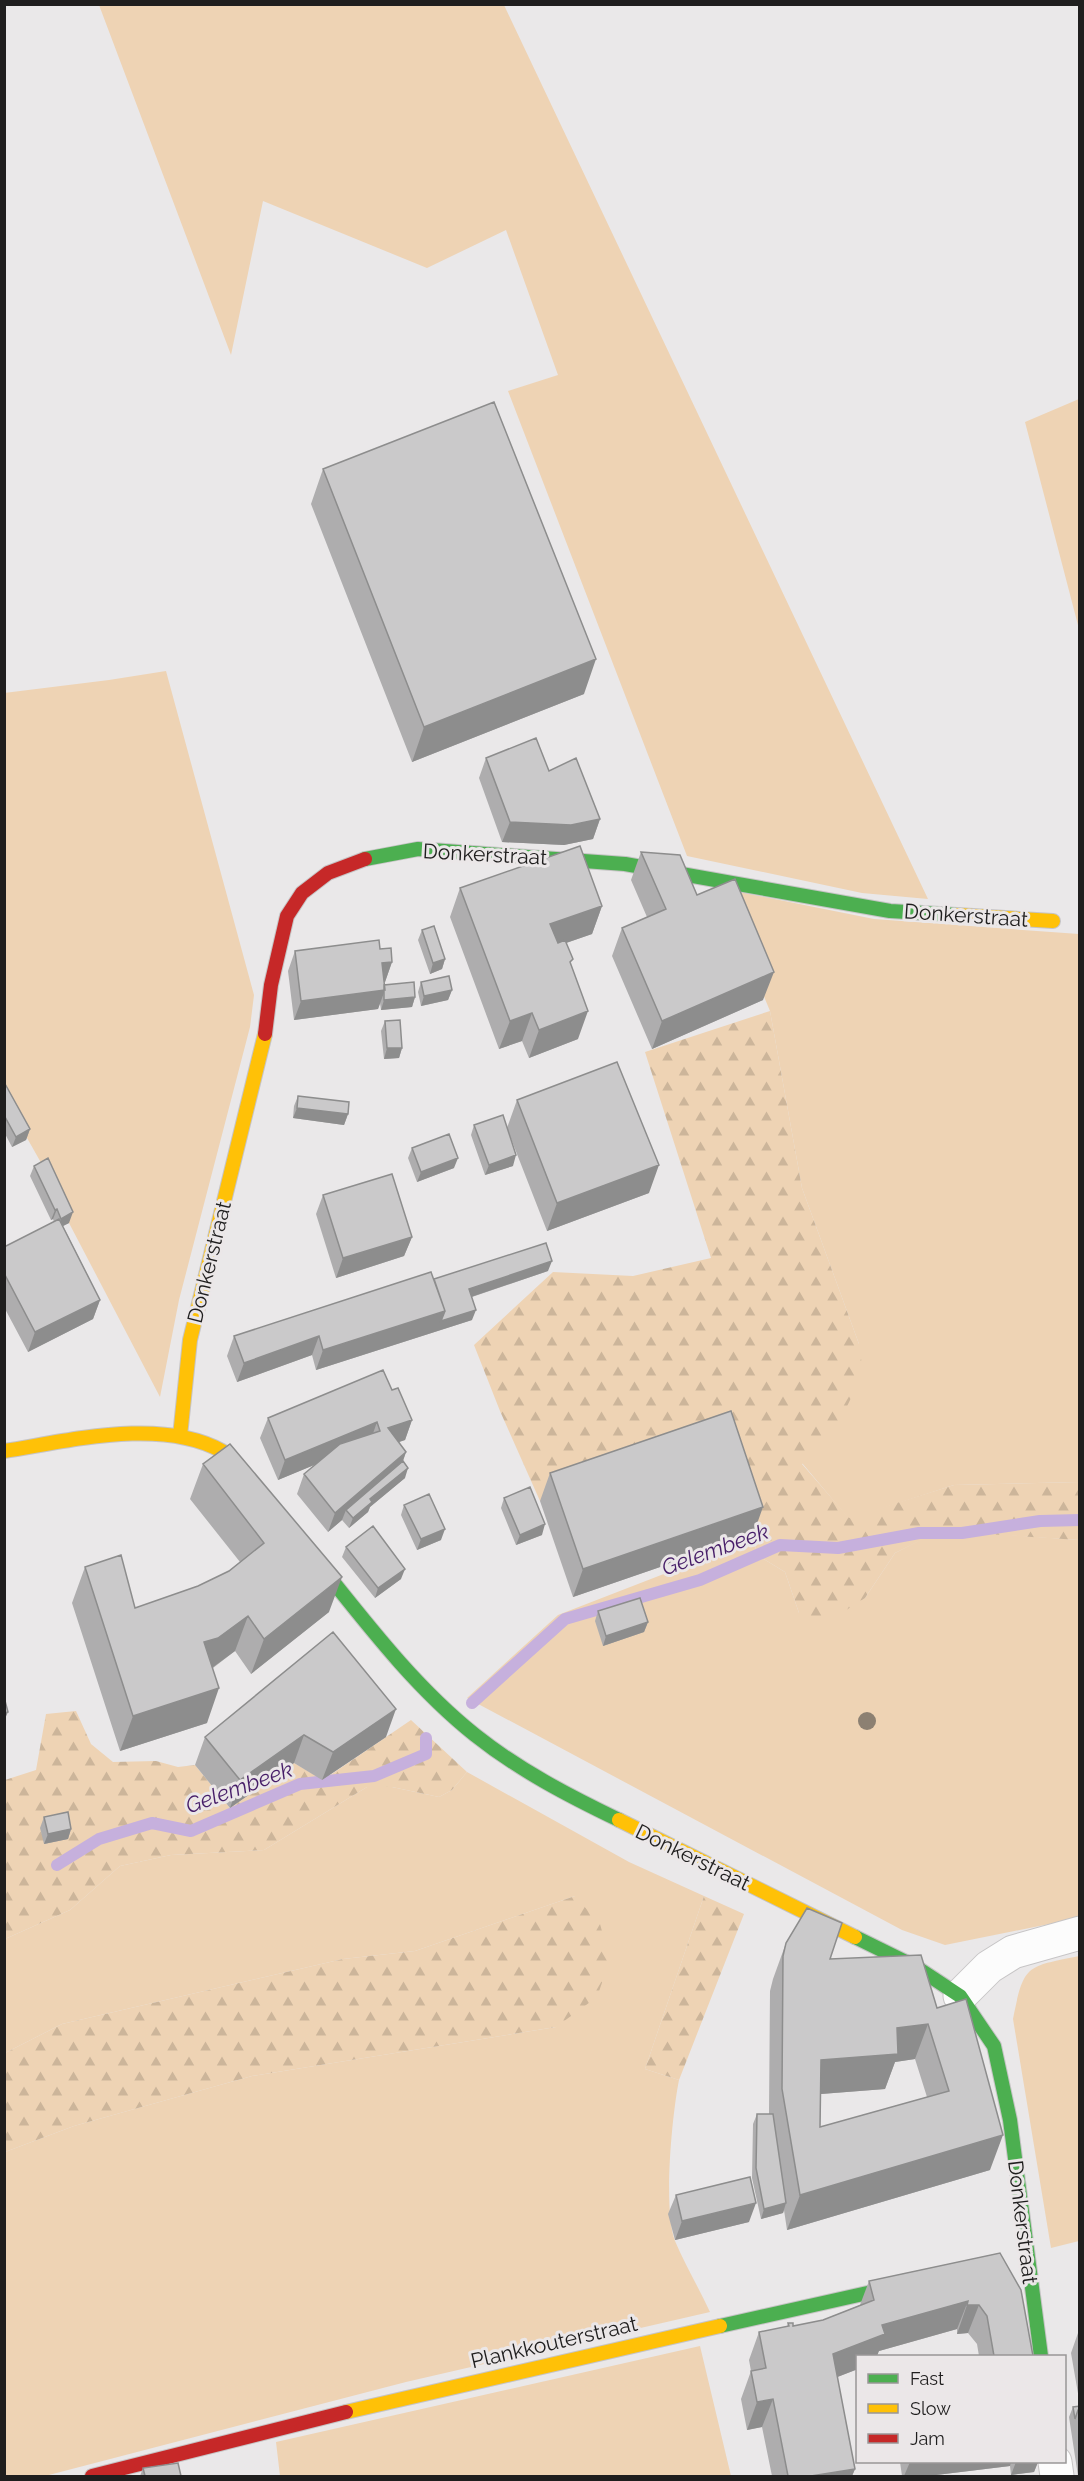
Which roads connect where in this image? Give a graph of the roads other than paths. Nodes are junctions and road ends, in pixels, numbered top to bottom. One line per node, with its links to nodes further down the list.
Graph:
1 (1053, 921): 2 (street, Donkerstraat)
2 (180, 1436): 3 (street); 4 (street)
3 (4, 1451)
4 (262, 1494)
5 (298, 1539): 7 (street, Donkerstraat)
6 (1080, 1933): 7 (street)
7 (960, 1996): 9 (street, Donkerstraat)
8 (923, 2281): 10 (street, Plankkouterstraat)
9 (1041, 2355)
10 (92, 2476)

